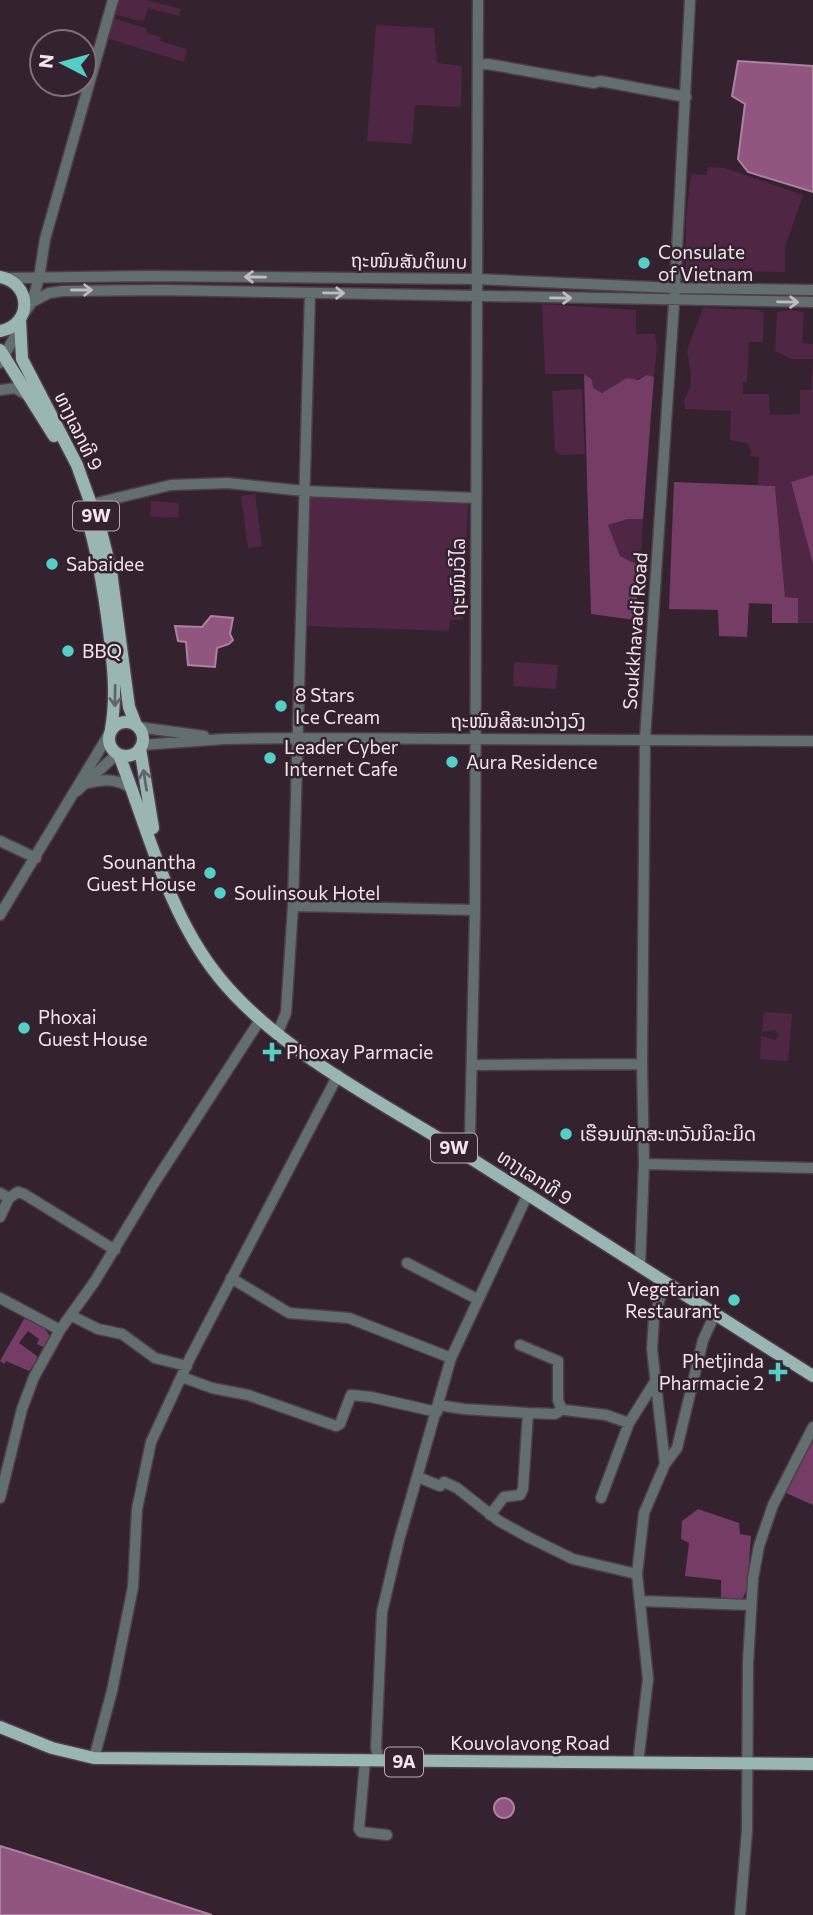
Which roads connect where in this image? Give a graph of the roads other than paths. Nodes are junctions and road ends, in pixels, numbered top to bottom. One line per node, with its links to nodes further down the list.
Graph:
1 (113, 0): 7 (street)
2 (478, 0): 4 (street, ຖະໜົນວິໄລ)
3 (690, 0): 5 (street, Soukkhavadi Road)
4 (479, 65): 5 (street); 8 (street, ຖະໜົນວິໄລ)
5 (686, 97): 9 (street, Soukkhavadi Road)
6 (2, 277): 7 (street, ຖະໜົນສັນຕິພາບ); 16 (main road, ທາງເລກທີ 9 / 9W)
7 (39, 278): 8 (street, ຖະໜົນສັນຕິພາບ, one-way to 7); 14 (street)
8 (477, 279): 9 (street, ຖະໜົນສັນຕິພາບ); 12 (street, ຖະໜົນວິໄລ)
9 (675, 288): 10 (street, ຖະໜົນສັນຕິພາບ); 13 (street, Soukkhavadi Road)
10 (813, 290)
11 (310, 293): 12 (street, ຖະໜົນສັນຕິພາບ, one-way to 12); 14 (street, ຖະໜົນສັນຕິພາບ, one-way to 11); 22 (street)
12 (476, 296): 13 (street, ຖະໜົນສັນຕິພາບ, one-way to 13); 23 (street, ຖະໜົນວິໄລ)
13 (674, 301): 15 (street, ຖະໜົນສັນຕິພາບ, one-way to 15); 30 (street, Soukkhavadi Road)
14 (32, 302): 16 (street)
15 (813, 302)
16 (21, 321): 17 (main road); 18 (street); 21 (main road, ທາງເລກທີ 9 / 9W)
17 (0, 331)
18 (1, 357): 20 (main road, ທາງເລກທີ 9 / 9W)
19 (0, 390): 20 (street)
20 (32, 398): 21 (main road, ທາງເລກທີ 9 / 9W)
21 (55, 430): 24 (main road, ທາງເລກທີ 9 / 9W); 26 (main road, ທາງເລກທີ 9 / 9W, one-way to 26)
22 (304, 491): 23 (street); 24 (street); 28 (street)
23 (475, 498): 27 (street, ຖະໜົນວິໄລ)
24 (92, 504): 25 (main road, ທາງເລກທີ 9 / 9W)
25 (137, 726): 26 (main road); 29 (street); 32 (main road)
26 (110, 732): 33 (main road); 36 (street)
27 (476, 737): 28 (street, ຖະໜົນສີສະຫວ່າງວົງ); 30 (street, ຖະໜົນສີສະຫວ່າງວົງ); 41 (street, ຖະໜົນວິໄລ)
28 (297, 738): 29 (street, ຖະໜົນສີສະຫວ່າງວົງ); 40 (street)
29 (224, 739): 32 (street)
30 (645, 739): 31 (street, ຖະໜົນສີສະຫວ່າງວົງ); 45 (street, Soukkhavadi Road)
31 (813, 741)
32 (141, 747): 33 (main road); 39 (main road, ທາງເລກທີ 9 / 9W, one-way to 32)
33 (118, 754): 34 (street); 35 (main road, ທາງເລກທີ 9 / 9W)
34 (87, 783): 35 (street); 36 (street)
35 (133, 790): 39 (main road, ທາງເລກທີ 9 / 9W)
36 (75, 793): 38 (street)
37 (0, 841): 38 (street)
38 (36, 858): 42 (street)
39 (158, 860): 43 (main road, ທາງເລກທີ 9 / 9W)
40 (293, 906): 41 (street); 44 (street)
41 (475, 910): 46 (street, ຖະໜົນວິໄລ)
42 (0, 915)
43 (260, 1020): 44 (main road, ທາງເລກທີ 9 / 9W); 54 (street)
44 (277, 1034): 47 (main road, ທາງເລກທີ 9 / 9W)
45 (642, 1064): 46 (street); 49 (street, Soukkhavadi Road)
46 (472, 1065): 48 (street, ຖະໜົນວິໄລ)
47 (338, 1075): 48 (main road, ທາງເລກທີ 9 / 9W); 57 (street)
48 (463, 1154): 52 (main road, ທາງເລກທີ 9 / 9W)
49 (643, 1164): 50 (street); 56 (street, Soukkhavadi Road)
50 (813, 1168)
51 (4, 1195): 53 (street); 54 (street)
52 (527, 1196): 56 (main road, ທາງເລກທີ 9 / 9W); 60 (street)
53 (0, 1217)
54 (114, 1250): 62 (street)
55 (407, 1263): 60 (street)
56 (640, 1265): 58 (main road, ທາງເລກທີ 9 / 9W)
57 (231, 1278): 65 (street); 66 (street)
58 (665, 1282): 61 (main road, ທາງເລກທີ 9 / 9W); 69 (street)
59 (0, 1298): 63 (street)
60 (477, 1299): 65 (street)
61 (715, 1314): 67 (main road, ທາງເລກທີ 9 / 9W); 75 (street)
62 (72, 1316): 63 (street); 66 (street)
63 (60, 1330): 77 (street)
64 (520, 1345): 71 (street)
65 (451, 1358): 70 (street)
66 (187, 1366): 68 (street)
67 (813, 1376)
68 (182, 1377): 70 (street); 84 (street)
69 (656, 1380): 73 (street); 75 (street)
70 (438, 1408): 72 (street); 76 (street)
71 (563, 1409): 72 (street); 73 (street)
72 (528, 1413): 79 (street)
73 (629, 1423): 78 (street)
74 (813, 1427): 82 (street)
75 (665, 1464): 80 (street)
76 (418, 1477): 79 (street); 86 (street)
77 (0, 1497)
78 (601, 1498)
79 (490, 1515): 80 (street)
80 (637, 1574): 81 (street)
81 (641, 1601): 82 (street); 87 (street)
82 (751, 1605): 88 (street)
83 (0, 1727): 84 (main road, Kouvolavong Road / 9A)
84 (94, 1758): 85 (main road, Kouvolavong Road / 9A)
85 (365, 1761): 86 (main road, Kouvolavong Road / 9A); 90 (street)
86 (379, 1761): 87 (main road, Kouvolavong Road / 9A)
87 (638, 1763): 88 (main road, Kouvolavong Road / 9A)
88 (747, 1764): 89 (main road, Kouvolavong Road / 9A); 91 (street)
89 (813, 1764)
90 (387, 1835)
91 (740, 1915)

